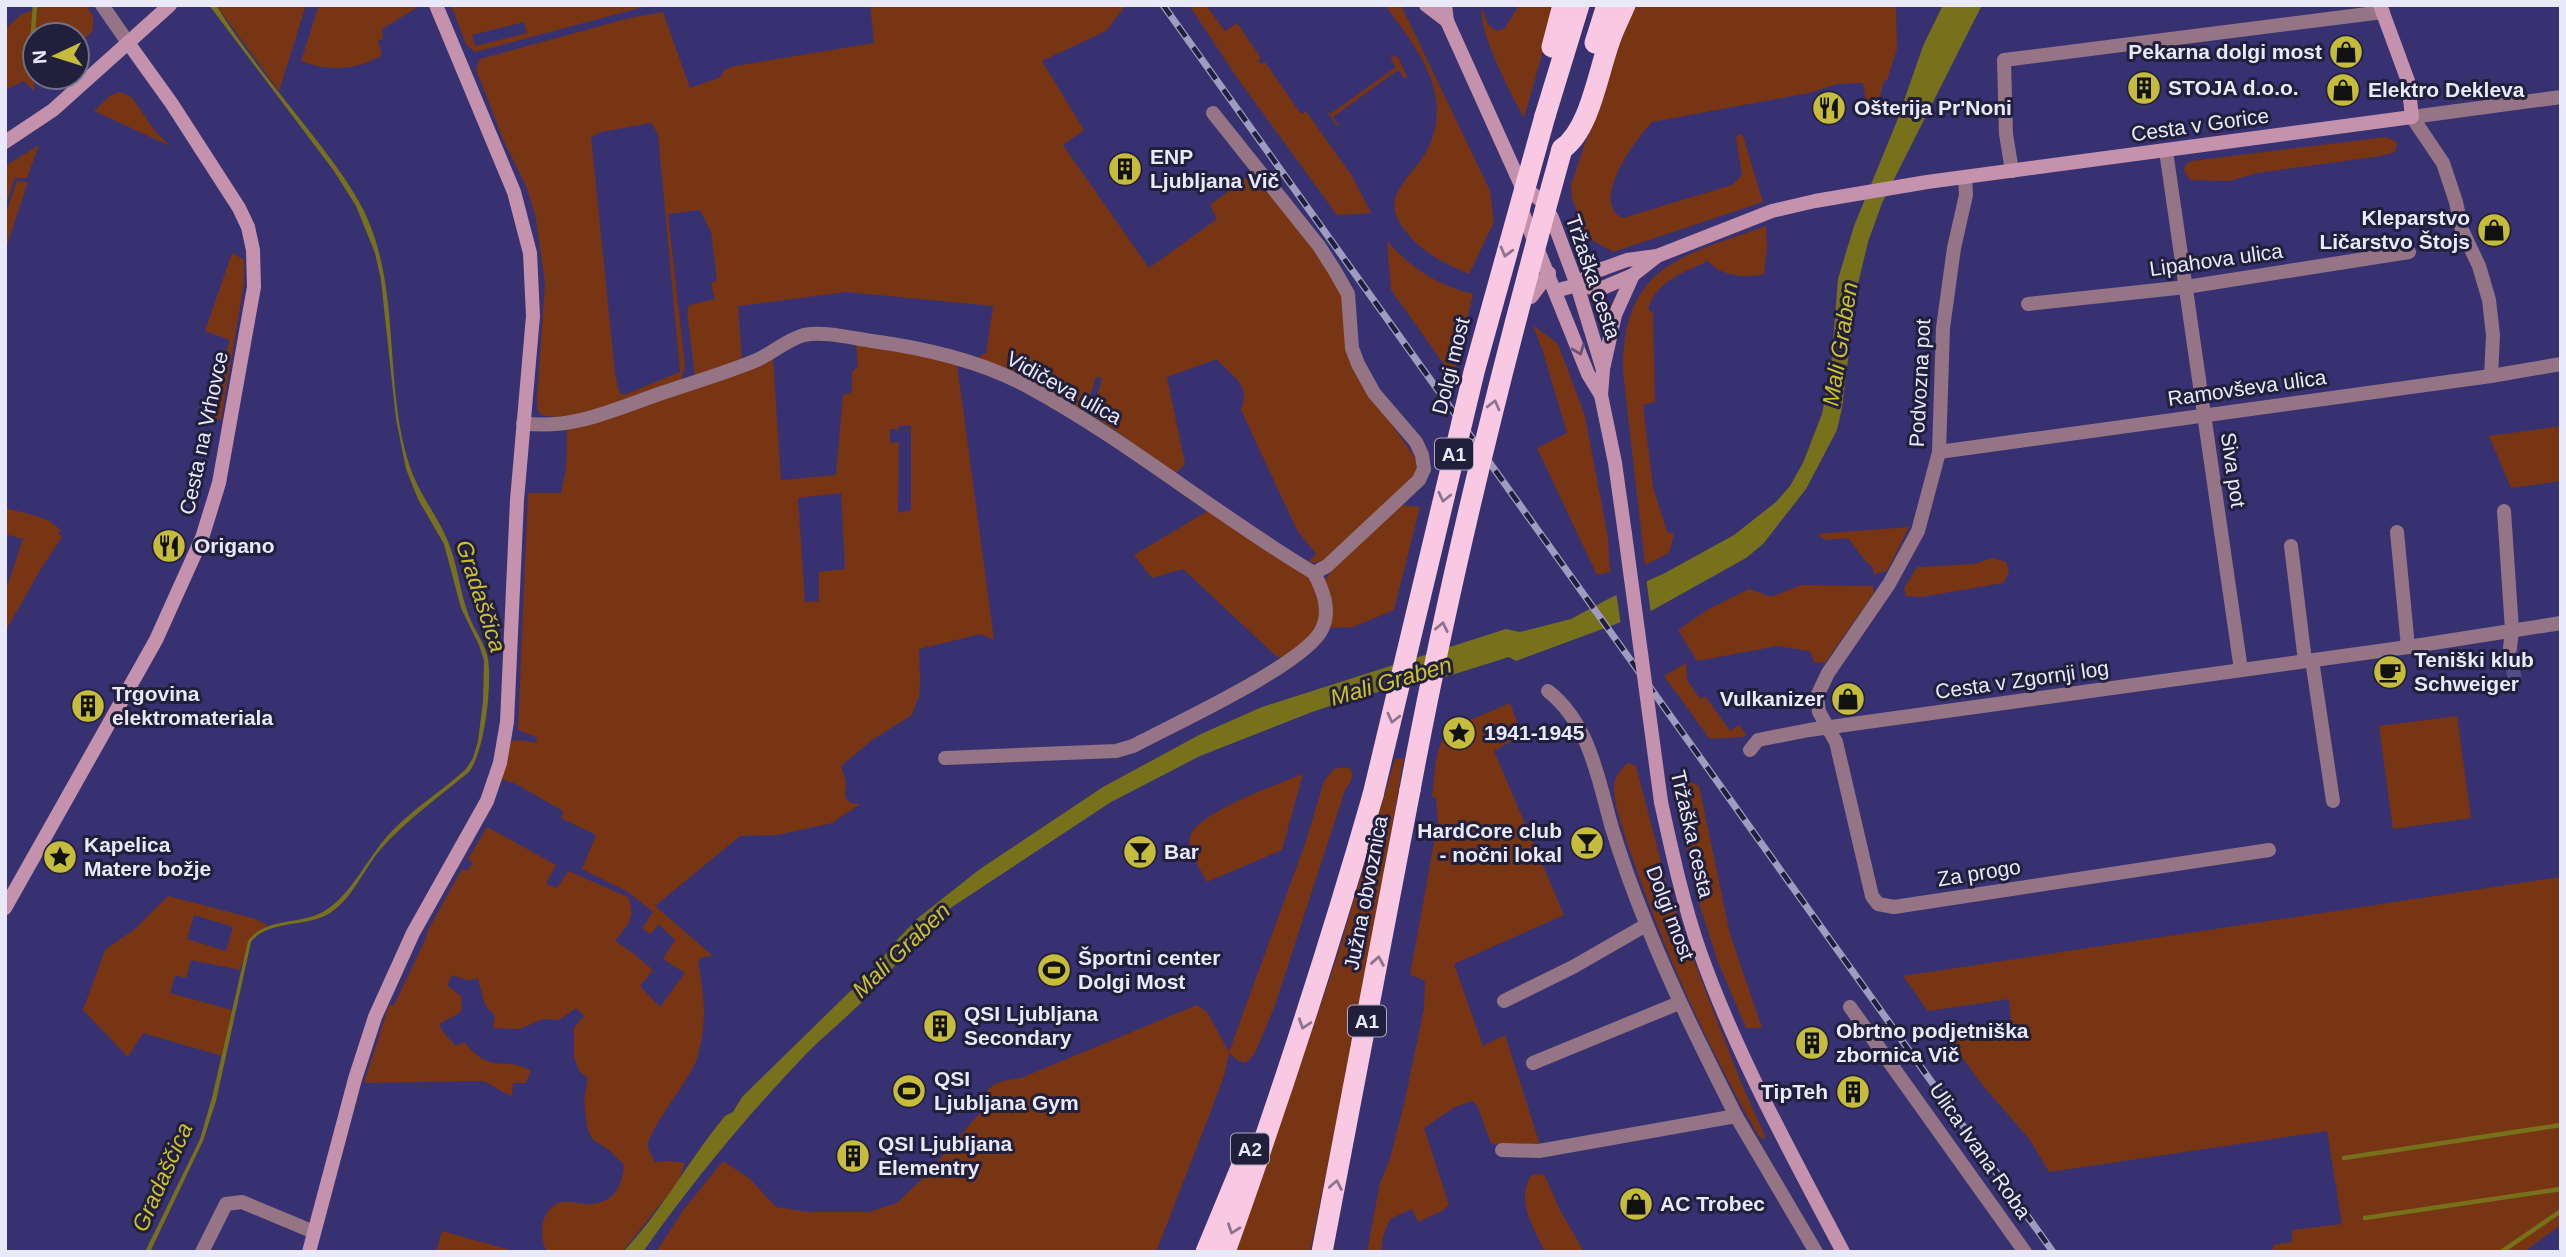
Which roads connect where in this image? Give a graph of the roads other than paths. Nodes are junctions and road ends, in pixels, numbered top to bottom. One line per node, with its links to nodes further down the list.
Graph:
1 (102, 5): 12 (street, Cesta na Vrhovce)
2 (170, 5): 12 (street)
3 (436, 5): 37 (street)
4 (1426, 5): 11 (street, Tržaška cesta)
5 (1445, 5): 11 (street, Tržaška cesta)
6 (1563, 5): 13 (highway)
7 (1579, 5): 13 (highway, A1)
8 (1607, 5): 17 (highway)
9 (1625, 5): 17 (highway)
10 (2382, 9): 16 (street); 20 (street)
11 (1447, 21): 22 (street, Tržaška cesta)
12 (129, 44): 18 (street); 56 (street, Cesta na Vrhovce)
13 (1551, 73): 53 (highway, Dolgi most / A1, one-way to 53, bridge)
14 (2561, 97): 16 (street, Cesta v Gorice)
15 (1213, 113): 42 (street, Dolgi most)
16 (2412, 117): 19 (street, Cesta v Gorice); 34 (street)
17 (1577, 122): 70 (highway, Južna obvoznica / A1, one-way to 17, bridge)
18 (5, 142)
19 (2166, 150): 20 (street, Cesta v Gorice); 28 (street, Siva pot)
20 (2012, 171): 21 (street, Cesta v Gorice)
21 (1965, 177): 24 (street, Cesta v Gorice); 38 (street, Podvozna pot)
22 (1521, 185): 25 (street, Tržaška cesta); 27 (street, Tržaška cesta)
23 (2409, 252): 28 (street, Lipahova ulica)
24 (1657, 256): 26 (street, Cesta v Gorice); 27 (street, Cesta v Gorice)
25 (1549, 273): 29 (street, Tržaška cesta); 30 (street)
26 (1633, 275): 27 (street, Cesta v Gorice); 33 (street)
27 (1577, 285): 29 (street, Cesta v Gorice); 33 (street, Tržaška cesta)
28 (2186, 287): 31 (street, Lipahova ulica); 36 (street, Siva pot)
29 (1555, 291): 35 (street, Tržaška cesta, one-way to 35)
30 (1531, 297)
31 (2028, 304)
32 (2561, 364): 34 (street, Ramovševa ulica)
33 (1603, 370): 35 (street, Tržaška cesta)
34 (2491, 376): 36 (street, Ramovševa ulica)
35 (1601, 395): 72 (street, Tržaška cesta, bridge)
36 (2204, 415): 38 (street, Ramovševa ulica); 48 (street, Siva pot)
37 (523, 424): 42 (street, Vidičeva ulica); 65 (street)
38 (1939, 452): 50 (street, Podvozna pot)
39 (2504, 511): 44 (street)
40 (2397, 532): 45 (street)
41 (2291, 546): 47 (street)
42 (1314, 573): 52 (street)
43 (2561, 623): 44 (street, Cesta v Zgornji log)
44 (2512, 630): 45 (street, Cesta v Zgornji log); 46 (street)
45 (2408, 647): 47 (street, Cesta v Zgornji log)
46 (2510, 648)
47 (2309, 661): 48 (street, Cesta v Zgornji log); 54 (street)
48 (2241, 670): 50 (street, Cesta v Zgornji log)
49 (1548, 691): 57 (street, Dolgi most)
50 (1828, 728): 51 (street, Cesta v Zgornji log); 55 (street, Za progo)
51 (1750, 750)
52 (945, 758)
53 (1373, 795): 62 (highway, Južna obvoznica / A1, one-way to 62)
54 (2333, 801)
55 (2269, 850)
56 (5, 908)
57 (1646, 925): 58 (street); 59 (street, Dolgi most)
58 (1504, 1001)
59 (1679, 1003): 61 (street); 63 (street, Dolgi most)
60 (1850, 1007): 73 (street, Ulica Ivana Roba)
61 (1533, 1063)
62 (1280, 1096): 68 (highway, A2); 69 (highway, A1, one-way to 69)
63 (1736, 1116): 64 (street); 71 (street, Dolgi most)
64 (1502, 1150)
65 (314, 1232): 66 (street); 67 (street)
66 (202, 1252)
67 (309, 1252)
68 (1206, 1252)
69 (1225, 1252)
70 (1322, 1252)
71 (1816, 1252)
72 (1843, 1252)
73 (2025, 1252)

